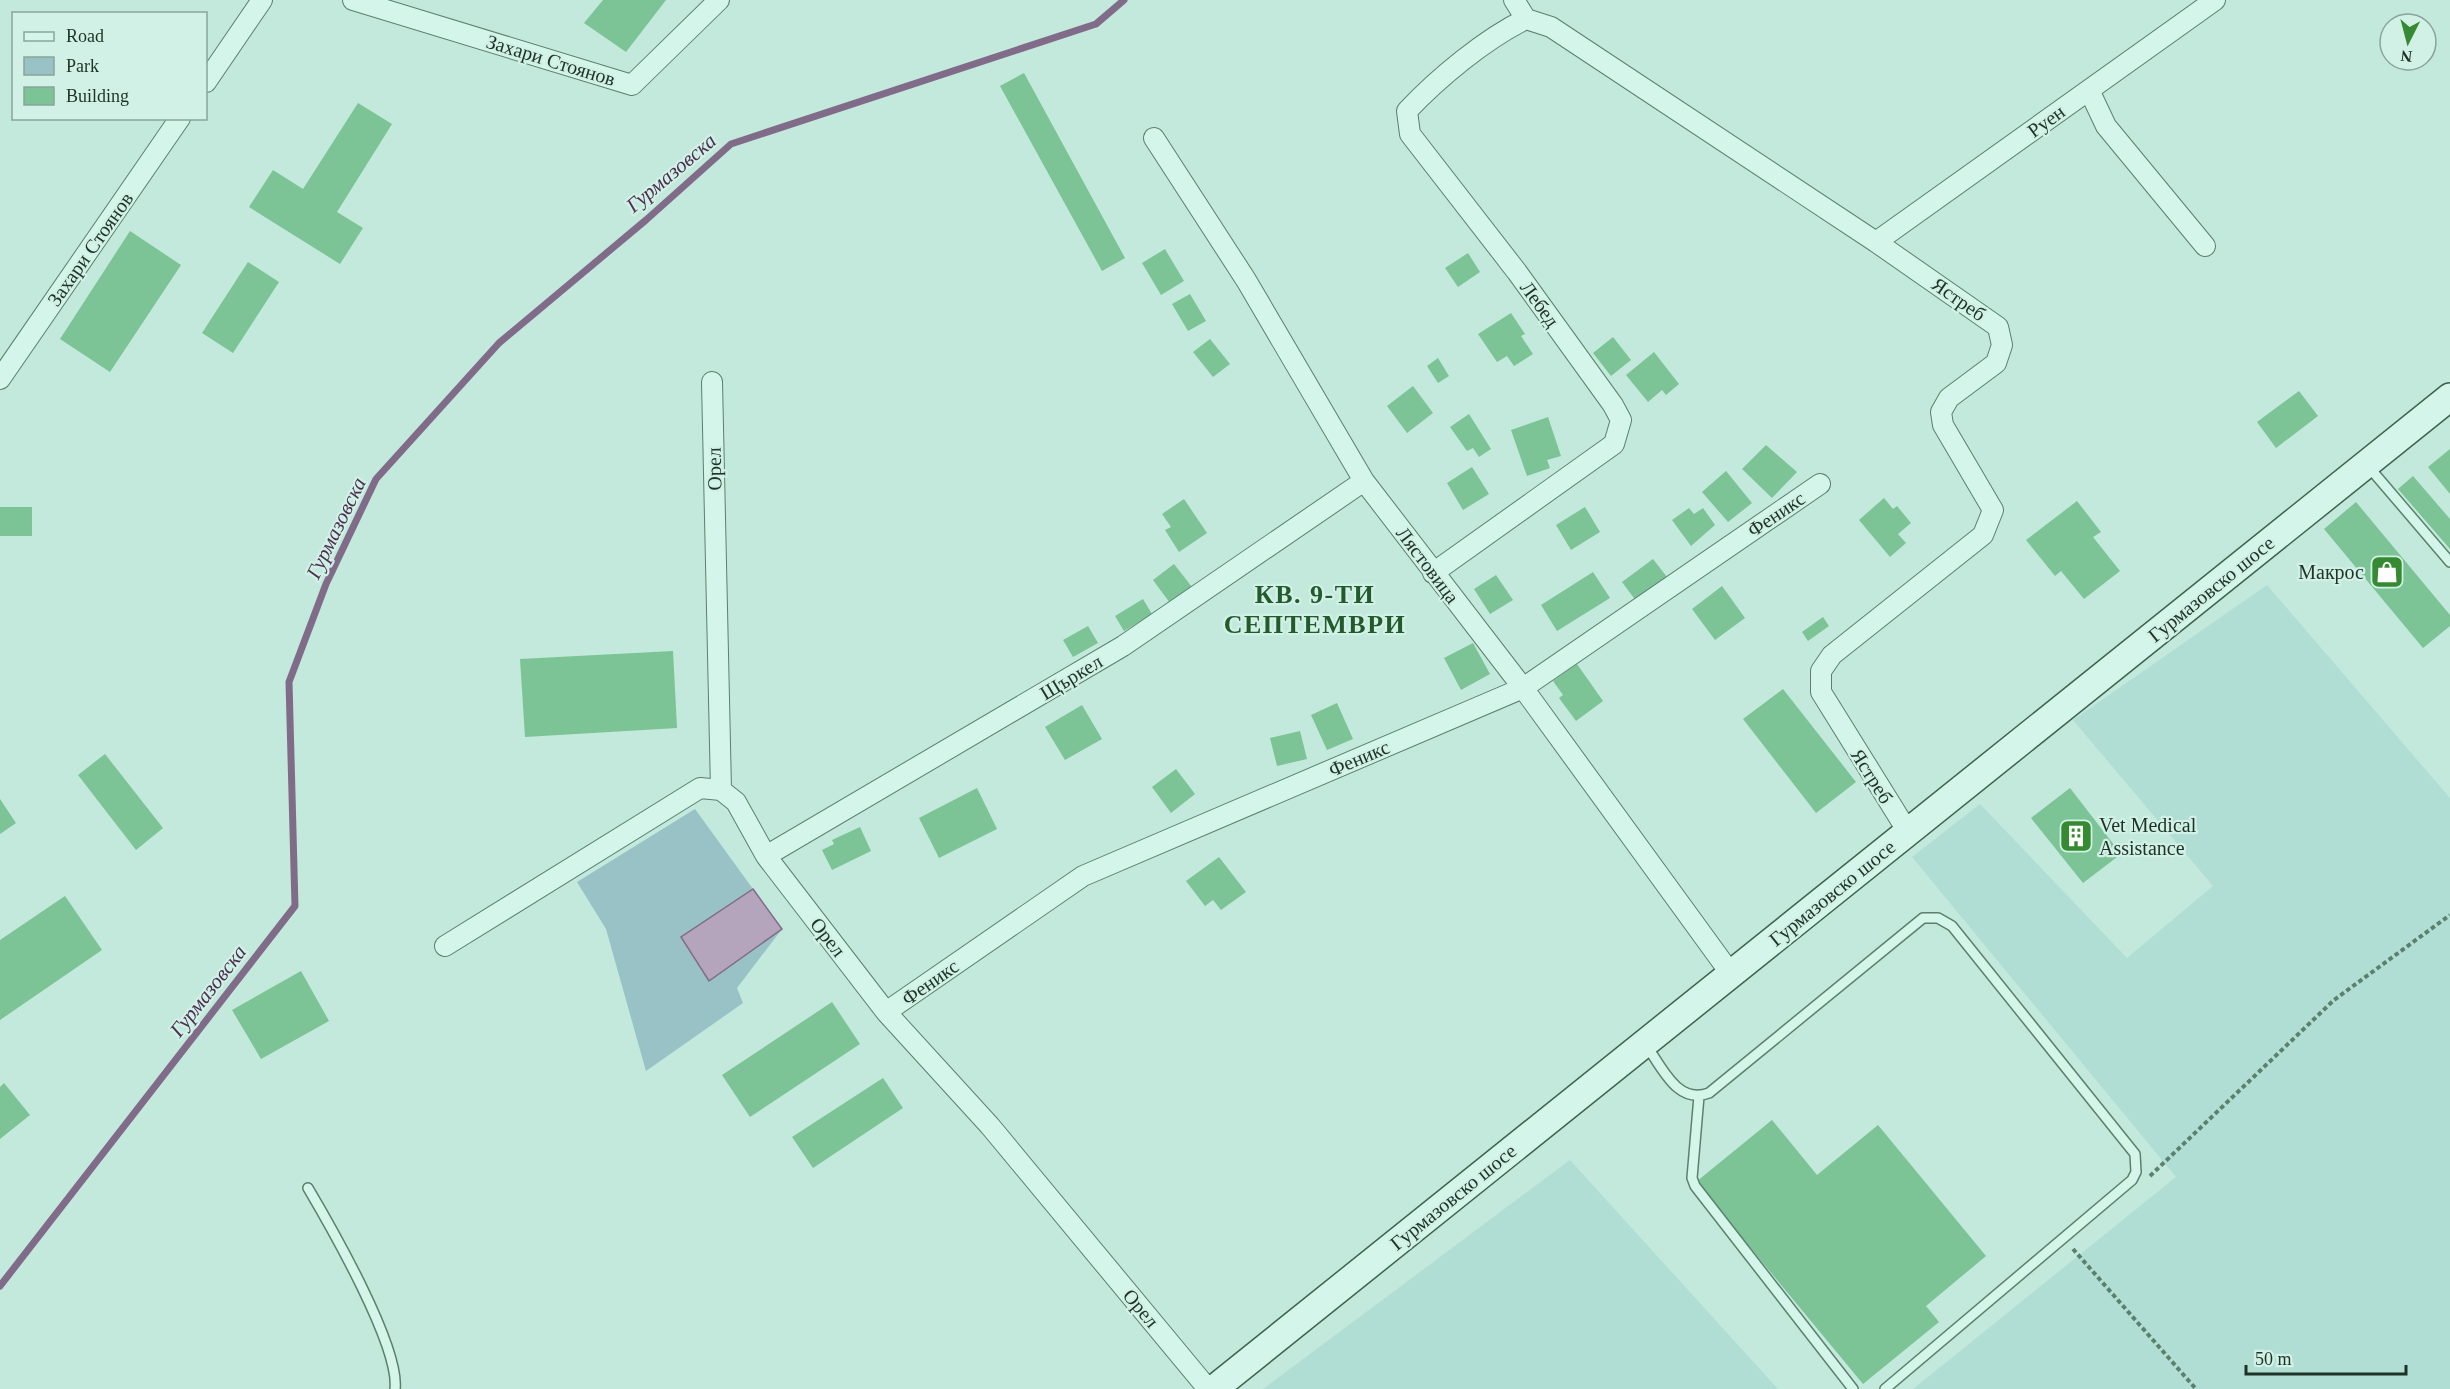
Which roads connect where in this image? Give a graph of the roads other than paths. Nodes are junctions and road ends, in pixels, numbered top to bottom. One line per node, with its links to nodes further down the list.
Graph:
1 (262, 0): 7 (street)
2 (353, 0): 3 (street, Захари Стоянов)
3 (718, 0)
4 (1514, 0): 6 (street)
5 (2215, 0): 8 (street, Руен)
6 (1526, 19): 11 (street, Ястреб); 20 (street, Лебед)
7 (207, 81)
8 (2089, 90): 11 (street, Руен); 12 (street)
9 (179, 120): 13 (street, Захари Стоянов)
10 (1154, 138): 17 (street, Лястовица)
11 (1876, 242): 23 (street, Ястреб)
12 (2205, 246)
13 (0, 379)
14 (712, 382): 22 (street, Орел)
15 (2450, 397): 16 (street, Гурмазовско шосе)
16 (2366, 464): 19 (lane); 23 (street, Гурмазовско шосе)
17 (1364, 481): 20 (street, Лястовица); 24 (street, Щъркел)
18 (1820, 484): 21 (street, Феникс)
19 (2450, 562)
20 (1433, 573): 21 (street, Лястовица)
21 (1523, 688): 26 (street, Лястовица); 27 (street, Феникс)
22 (721, 790): 24 (street, Орел); 25 (street)
23 (1908, 832): 26 (street, Гурмазовско шосе)
24 (766, 856): 27 (street, Орел)
25 (446, 946)
26 (1731, 974): 28 (street, Гурмазовско шосе)
27 (886, 1012): 32 (street, Орел)
28 (1644, 1044): 29 (lane); 33 (street, Гурмазовско шосе)
29 (1700, 1096): 34 (lane); 35 (lane)
30 (308, 1188): 31 (lane)
31 (396, 1389)
32 (1208, 1389)
33 (1214, 1389)
34 (1853, 1389)
35 (1885, 1389)

